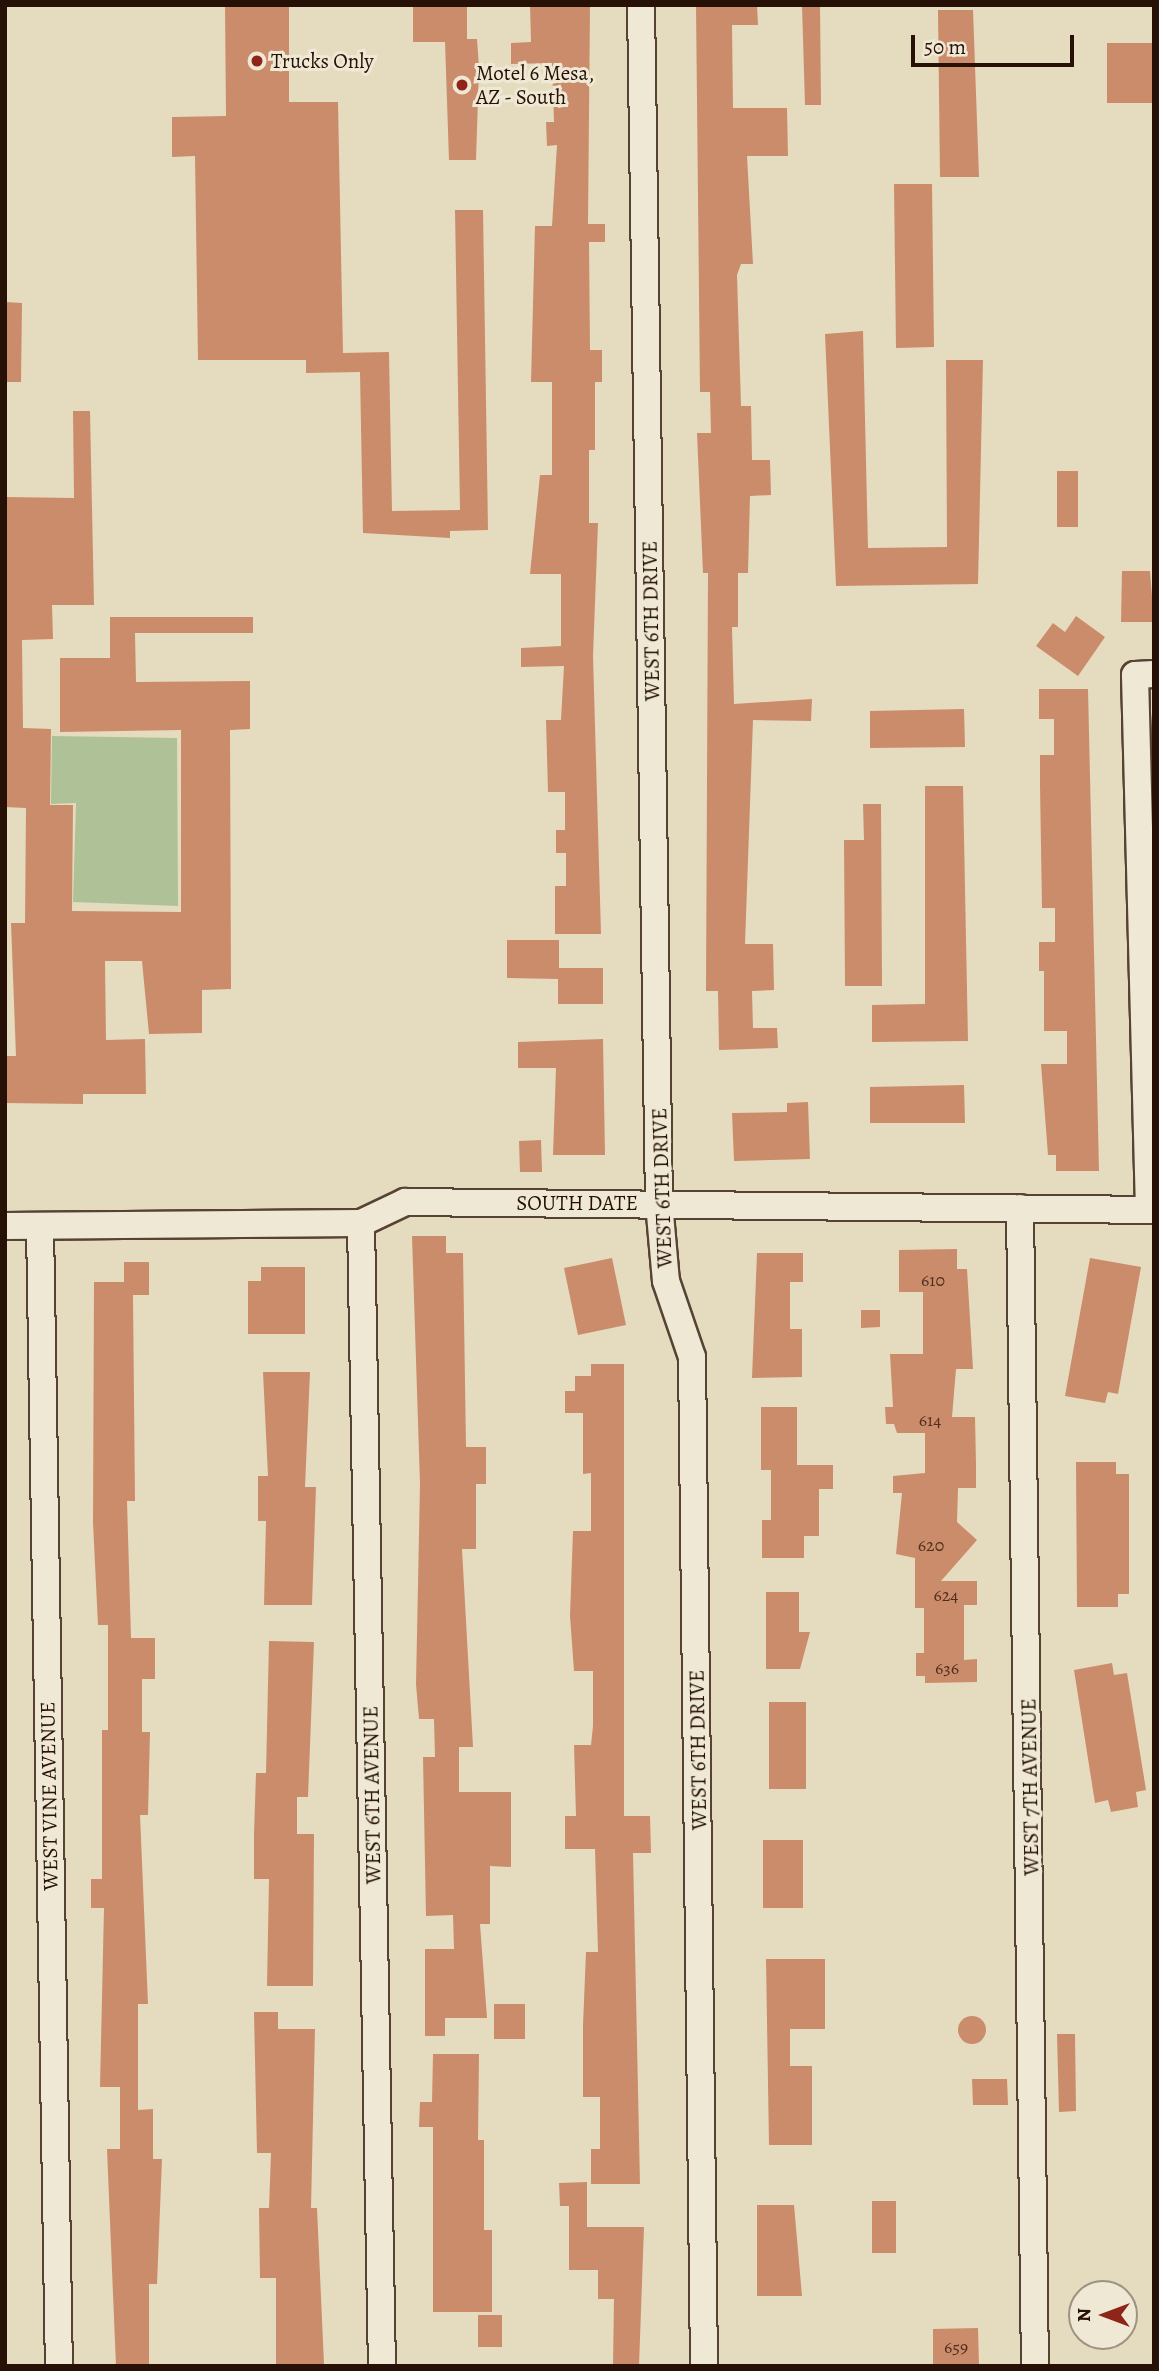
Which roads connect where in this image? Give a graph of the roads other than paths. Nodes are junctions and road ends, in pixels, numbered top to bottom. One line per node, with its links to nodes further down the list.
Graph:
1 (641, 5): 3 (street, WEST 6TH DRIVE)
2 (1144, 674): 5 (street)
3 (659, 1203): 4 (street, SOUTH DATE); 6 (street, SOUTH DATE); 11 (street, WEST 6TH DRIVE)
4 (1020, 1208): 5 (street, SOUTH DATE); 12 (street, WEST 7TH AVENUE)
5 (1152, 1210)
6 (361, 1223): 8 (street, SOUTH DATE); 10 (street, WEST 6TH AVENUE)
7 (5, 1226): 8 (street, SOUTH DATE)
8 (40, 1226): 9 (street, WEST VINE AVENUE)
9 (59, 2366)
10 (382, 2366)
11 (704, 2366)
12 (1035, 2366)

